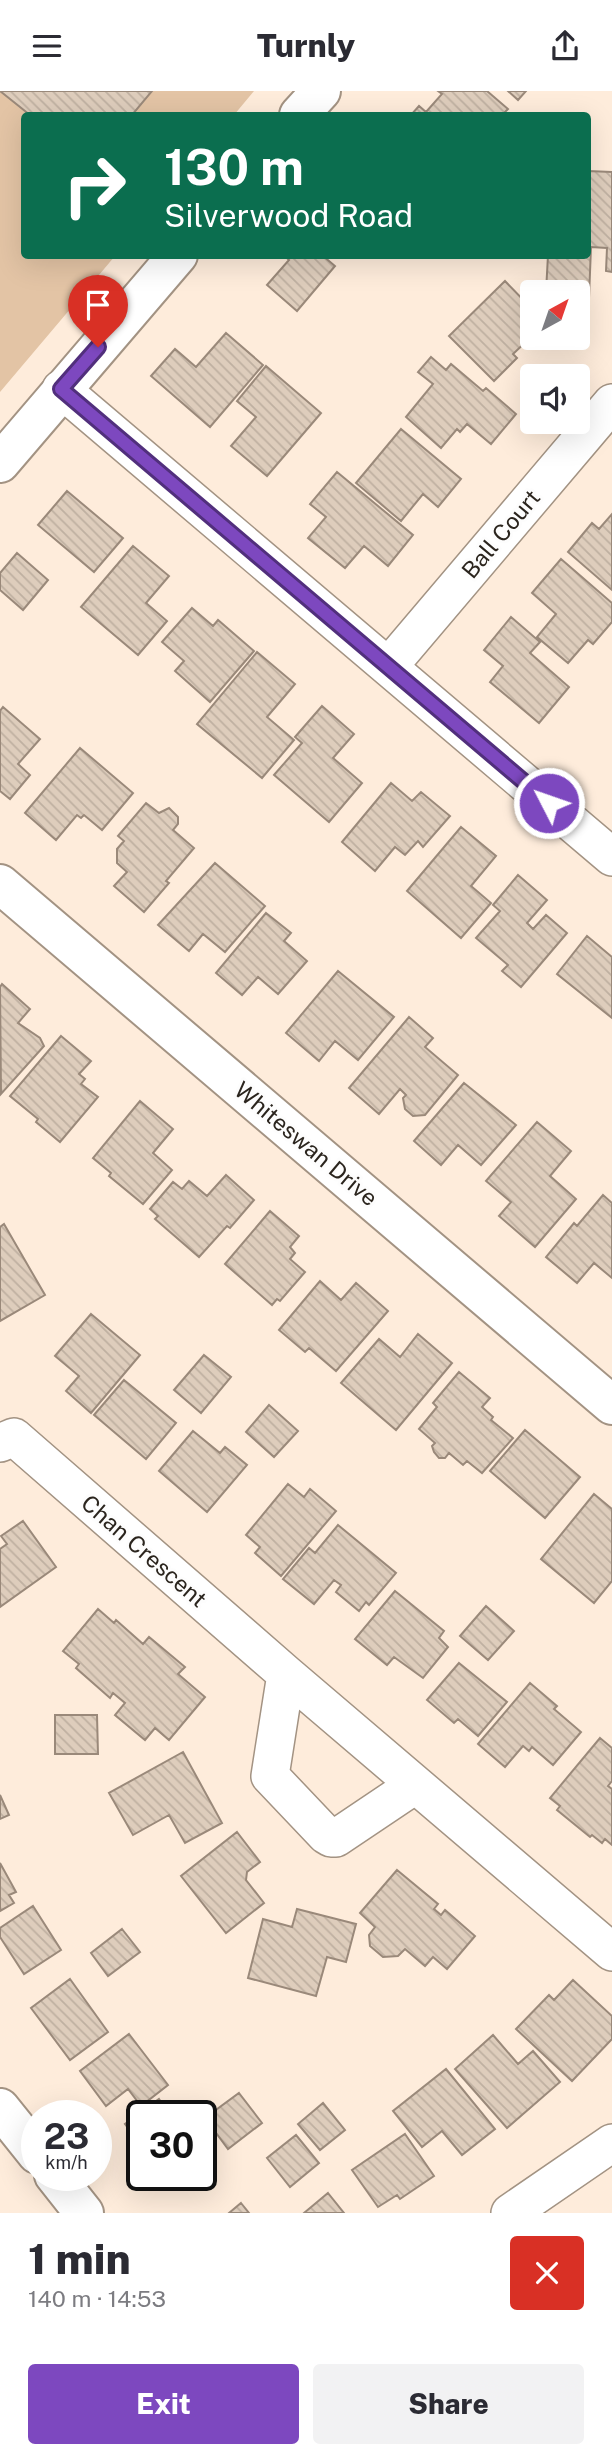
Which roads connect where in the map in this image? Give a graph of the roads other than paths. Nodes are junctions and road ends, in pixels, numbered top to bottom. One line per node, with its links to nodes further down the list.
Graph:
1 (321, 91): 2 (street)
2 (302, 112)
3 (175, 259): 4 (street)
4 (61, 389): 6 (street); 7 (street)
5 (612, 403): 7 (street, Ball Court)
6 (0, 463)
7 (389, 666): 8 (street)
8 (612, 857)
9 (0, 884): 10 (street, Whiteswan Drive)
10 (612, 1405)
11 (0, 1443): 12 (street, Chan Crescent)
12 (286, 1674): 13 (street, Chan Crescent); 13 (street)
13 (415, 1785): 14 (street, Chan Crescent)
14 (612, 1952)
15 (0, 2108): 16 (street)
16 (21, 2134)
17 (612, 2143): 20 (street)
18 (67, 2191): 19 (street)
19 (84, 2213)
20 (510, 2213)

